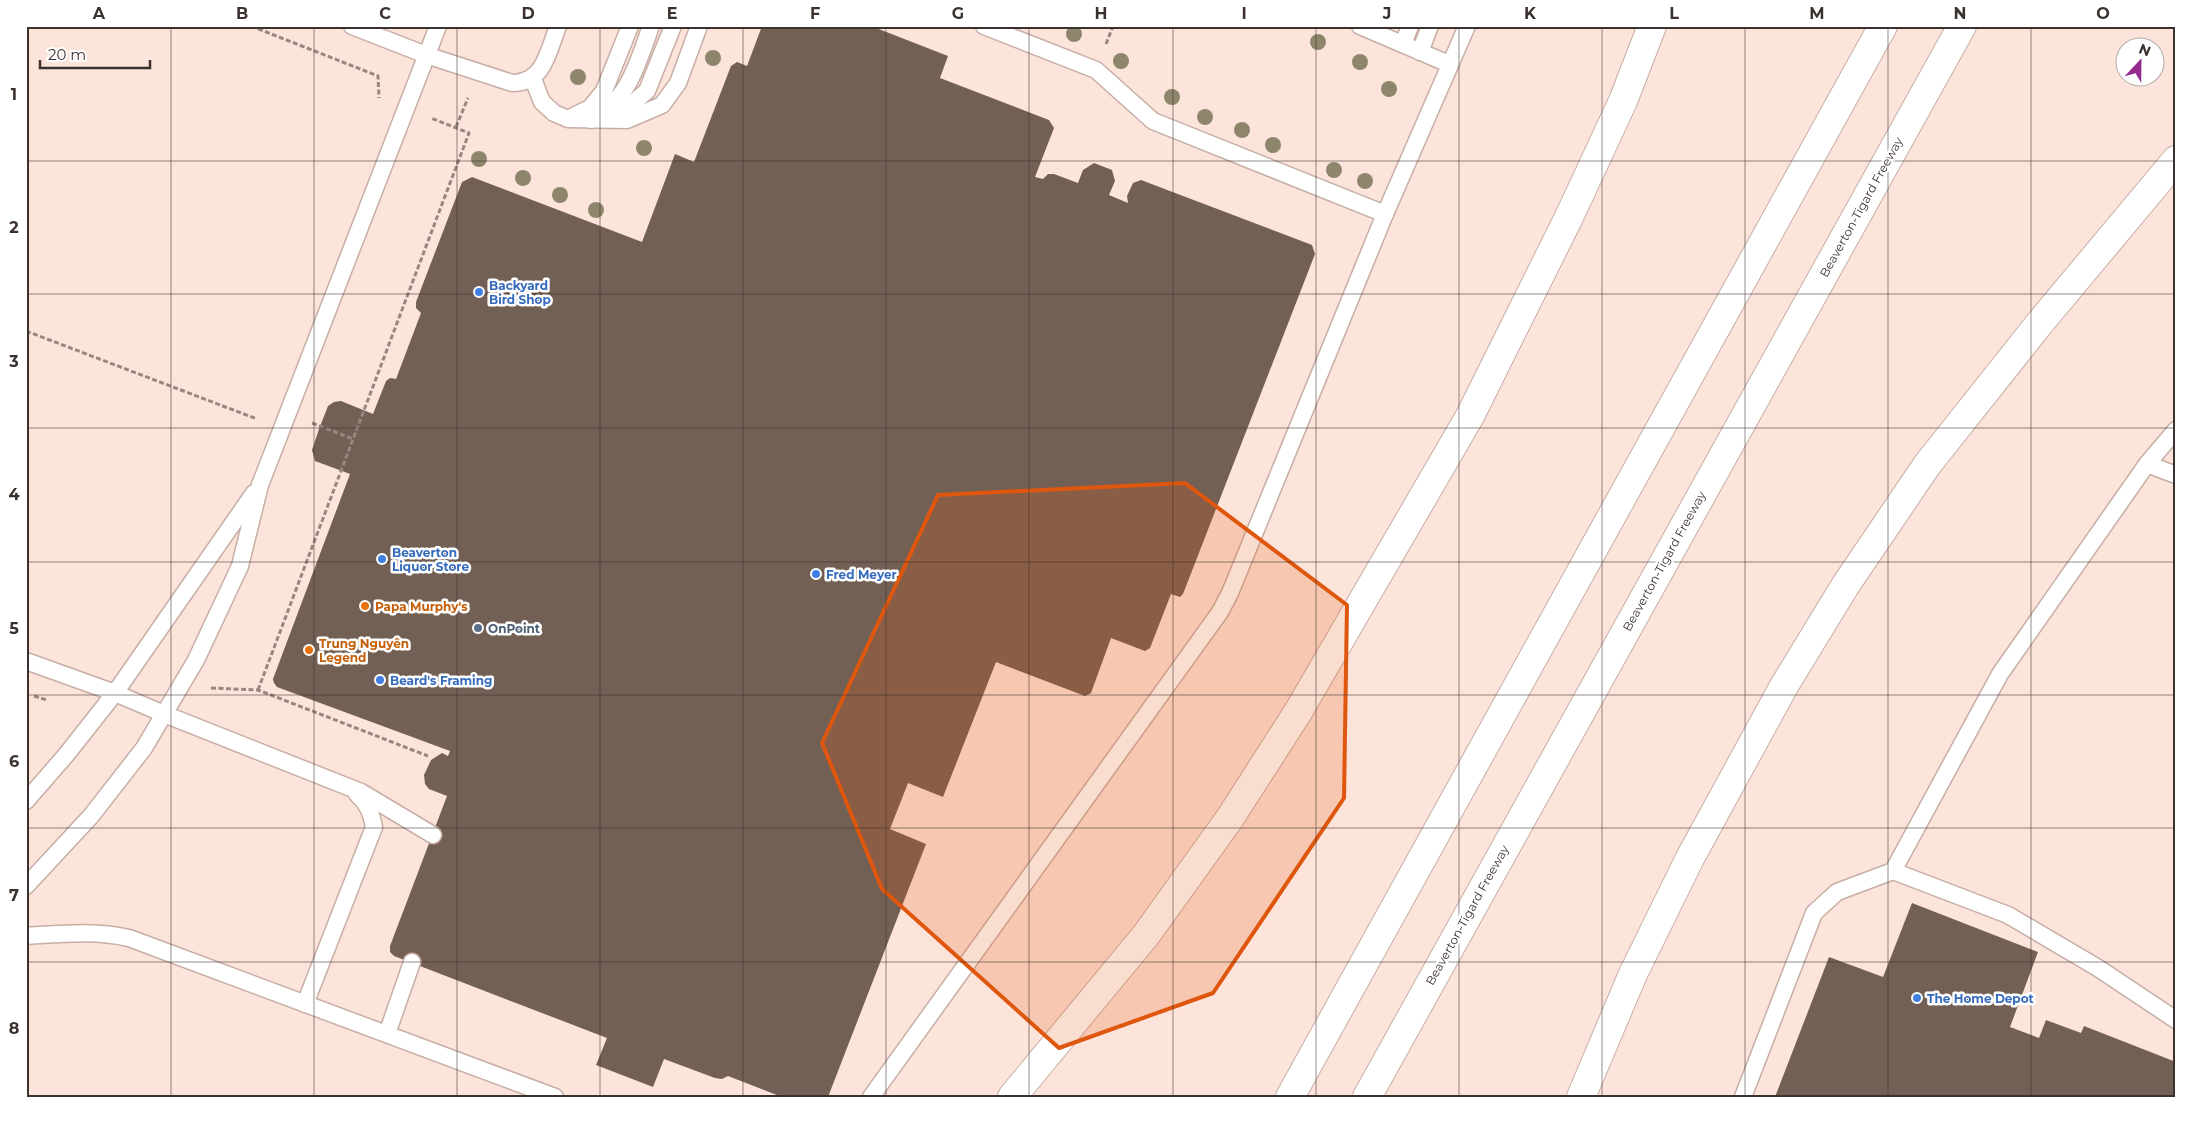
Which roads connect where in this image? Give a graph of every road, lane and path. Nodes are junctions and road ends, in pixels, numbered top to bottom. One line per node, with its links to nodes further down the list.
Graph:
1 (251, 26): 23 (path)
2 (352, 26): 20 (lane)
3 (438, 26): 20 (lane)
4 (558, 26): 22 (lane)
5 (630, 26): 25 (lane)
6 (651, 26): 26 (lane)
7 (673, 26): 27 (lane)
8 (699, 26): 27 (lane)
9 (984, 26): 29 (lane)
10 (1360, 26): 17 (lane)
11 (1410, 26): 18 (lane)
12 (1430, 26): 19 (lane)
13 (1467, 26): 21 (lane)
14 (1652, 26): 56 (highway)
15 (1883, 26): 57 (highway)
16 (1962, 26): 58 (highway, Beaverton-Tigard Freeway)
17 (1386, 31): 18 (lane)
18 (1403, 44): 19 (lane)
19 (1420, 52): 21 (lane)
20 (426, 55): 22 (lane); 37 (lane)
21 (1449, 64): 29 (lane)
22 (533, 79): 25 (lane)
23 (379, 98)
24 (429, 118): 34 (path)
25 (568, 119): 26 (lane)
26 (591, 120): 27 (lane)
27 (612, 120)
28 (2176, 160): 59 (highway)
29 (1385, 214): 55 (lane)
30 (26, 331): 31 (path)
31 (257, 419)
32 (312, 423): 34 (path)
33 (2176, 430): 35 (lane)
34 (353, 439): 40 (path)
35 (2147, 464): 36 (lane); 47 (lane)
36 (2176, 475)
37 (260, 485): 41 (lane); 42 (lane)
38 (26, 661): 41 (lane)
39 (205, 688): 40 (path)
40 (258, 690): 43 (path)
41 (115, 693): 42 (lane); 45 (lane)
42 (164, 714): 44 (lane); 48 (lane)
43 (428, 756)
44 (350, 788): 46 (lane); 51 (lane)
45 (26, 801)
46 (433, 835)
47 (1893, 870): 52 (lane); 60 (lane)
48 (26, 886)
49 (26, 936): 51 (lane)
50 (412, 962): 53 (lane)
51 (305, 1004): 53 (lane)
52 (2176, 1020)
53 (386, 1034): 54 (lane)
54 (555, 1097)
55 (871, 1097)
56 (1012, 1097)
57 (1290, 1097)
58 (1367, 1097)
59 (1581, 1097)
60 (1743, 1097)

